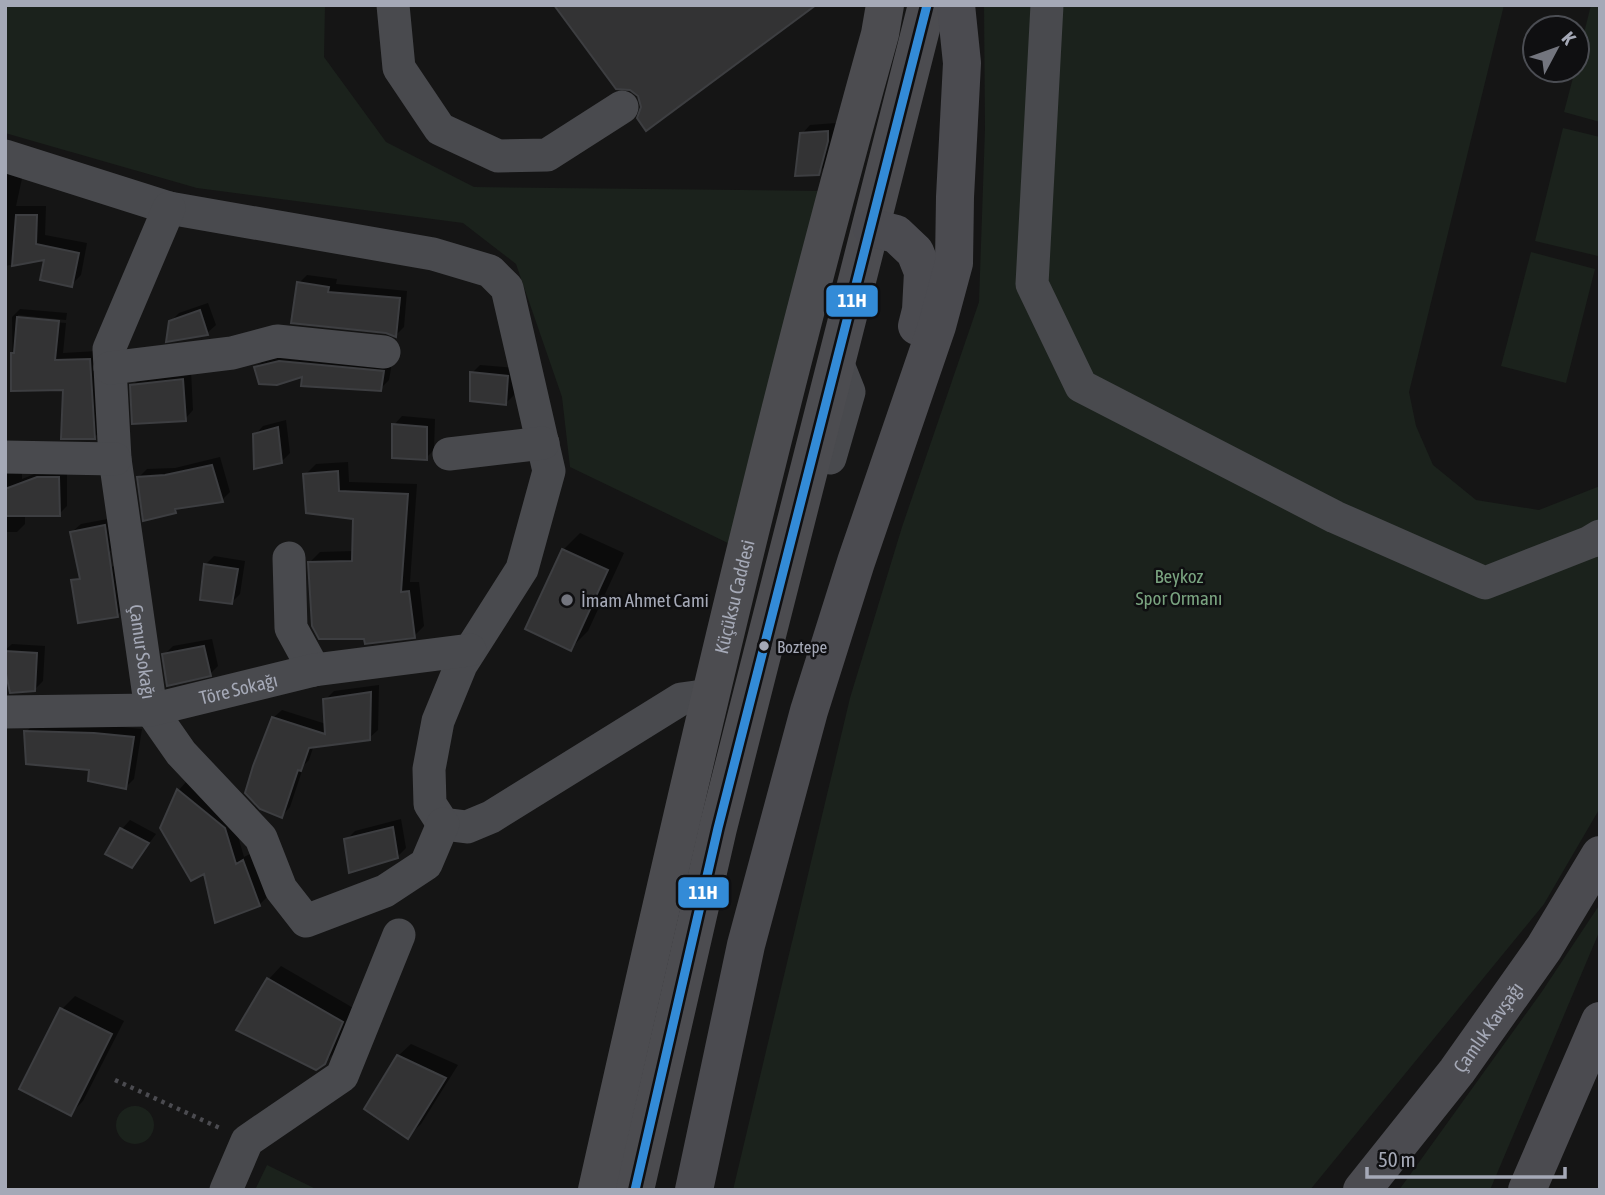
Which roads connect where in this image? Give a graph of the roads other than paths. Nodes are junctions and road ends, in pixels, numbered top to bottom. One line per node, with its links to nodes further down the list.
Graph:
1 (393, 5): 6 (street)
2 (885, 5): 10 (main road, Küçüksu Caddesi)
3 (927, 5): 9 (main road)
4 (956, 5): 19 (highway)
5 (1047, 5): 17 (street)
6 (621, 107)
7 (5, 156): 8 (street)
8 (169, 208): 12 (street, Çamur Sokağı); 13 (street)
9 (872, 228): 10 (main road); 19 (highway); 23 (main road)
10 (821, 246): 22 (main road, Küçüksu Caddesi)
11 (384, 352): 12 (street)
12 (110, 368): 16 (street, Çamur Sokağı)
13 (543, 443): 14 (street); 20 (street)
14 (449, 454)
15 (5, 457): 16 (street)
16 (115, 459): 24 (street, Çamur Sokağı)
17 (1600, 536)
18 (289, 558): 21 (street)
19 (856, 562): 33 (highway)
20 (470, 650): 21 (street, Töre Sokağı); 26 (street)
21 (314, 670): 24 (street, Töre Sokağı)
22 (710, 695): 23 (main road); 26 (street); 31 (main road, Küçüksu Caddesi)
23 (750, 702): 32 (main road)
24 (151, 710): 25 (street, Töre Sokağı); 26 (street, Çamur Sokağı)
25 (5, 712)
26 (443, 824)
27 (1600, 855): 34 (highway, Çamlık Kavşağı)
28 (399, 935): 30 (street)
29 (1600, 1021): 35 (highway)
30 (226, 1190)
31 (597, 1190)
32 (635, 1190)
33 (694, 1190)
34 (1362, 1190)
35 (1527, 1190)

